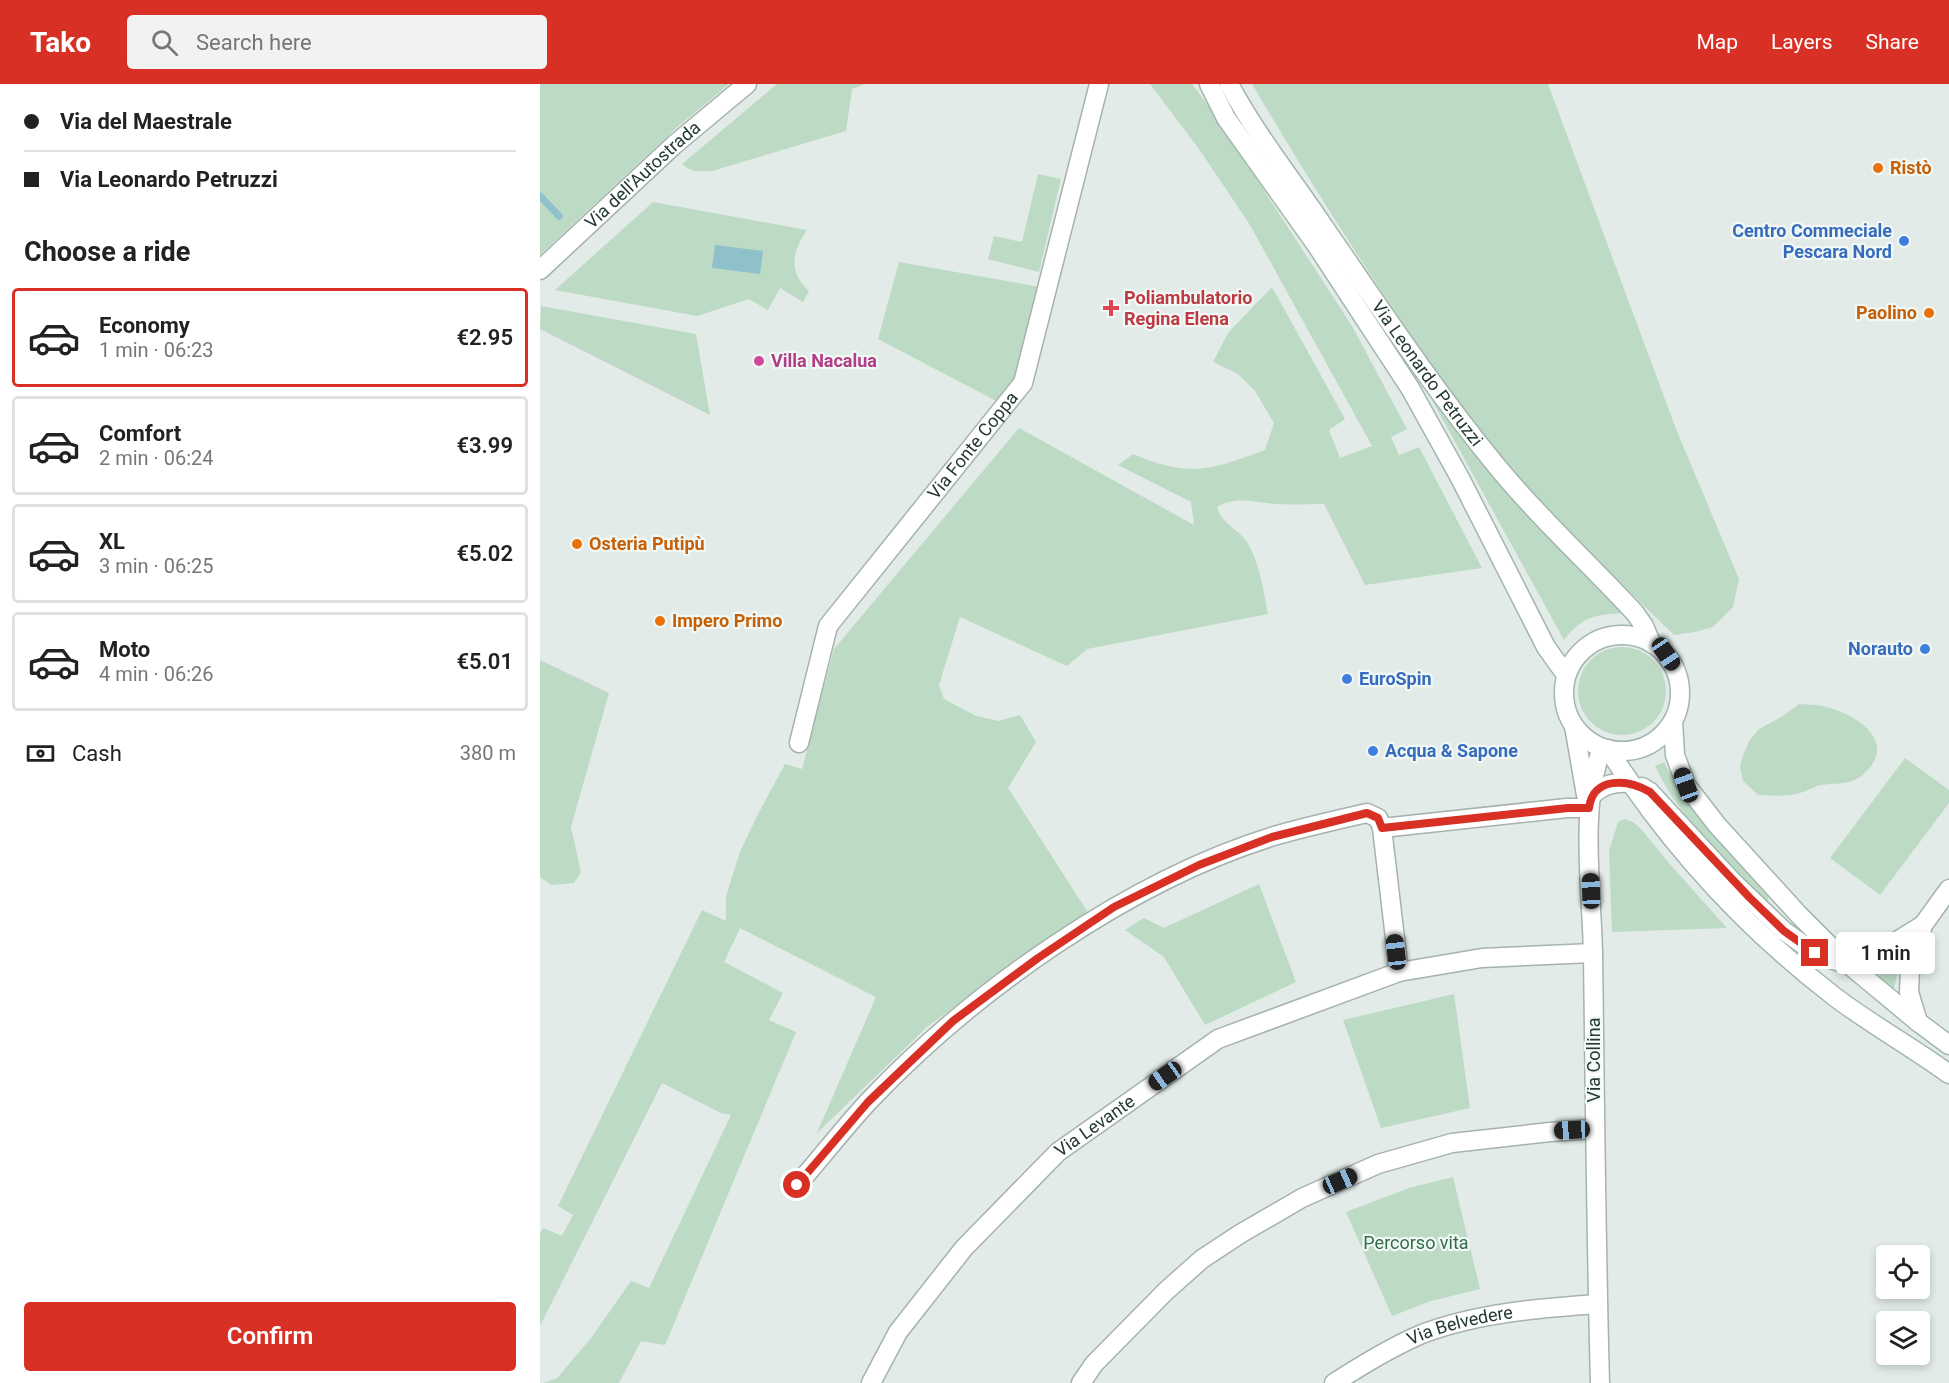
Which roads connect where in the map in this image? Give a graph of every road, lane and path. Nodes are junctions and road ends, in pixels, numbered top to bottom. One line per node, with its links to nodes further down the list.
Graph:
1 (747, 84): 5 (street, Via dell'Autostrada)
2 (1100, 84): 10 (street, Via Fonte Coppa)
3 (1209, 84): 7 (street, Via Leonardo Petruzzi)
4 (1229, 84): 6 (street, Via Leonardo Petruzzi)
5 (540, 270)
6 (1651, 643): 7 (street); 8 (street)
7 (1566, 675): 9 (street)
8 (1673, 722): 11 (street); 18 (street)
9 (1574, 726): 11 (street); 13 (street, Via Collina)
10 (799, 743)
11 (1605, 748): 12 (street); 13 (street, Via Collina)
12 (1629, 783): 13 (street); 18 (street); 22 (street)
13 (1589, 802): 14 (street); 17 (street, Via Collina)
14 (1382, 828): 19 (street); 24 (street)
15 (1949, 889): 16 (street)
16 (1923, 925): 18 (street); 20 (street)
17 (1593, 953): 19 (street, Via Levante); 23 (street, Via Collina)
18 (1847, 963): 20 (street)
19 (1399, 972): 26 (street, Via Levante)
20 (1918, 1022): 21 (street)
21 (1949, 1045)
22 (1949, 1074)
23 (1594, 1129): 25 (street, Via Collina); 27 (street)
24 (797, 1185)
25 (1598, 1304): 28 (street, Via Belvedere); 29 (street, Via Collina)
26 (871, 1383)
27 (1081, 1383)
28 (1334, 1383)
29 (1600, 1383)

